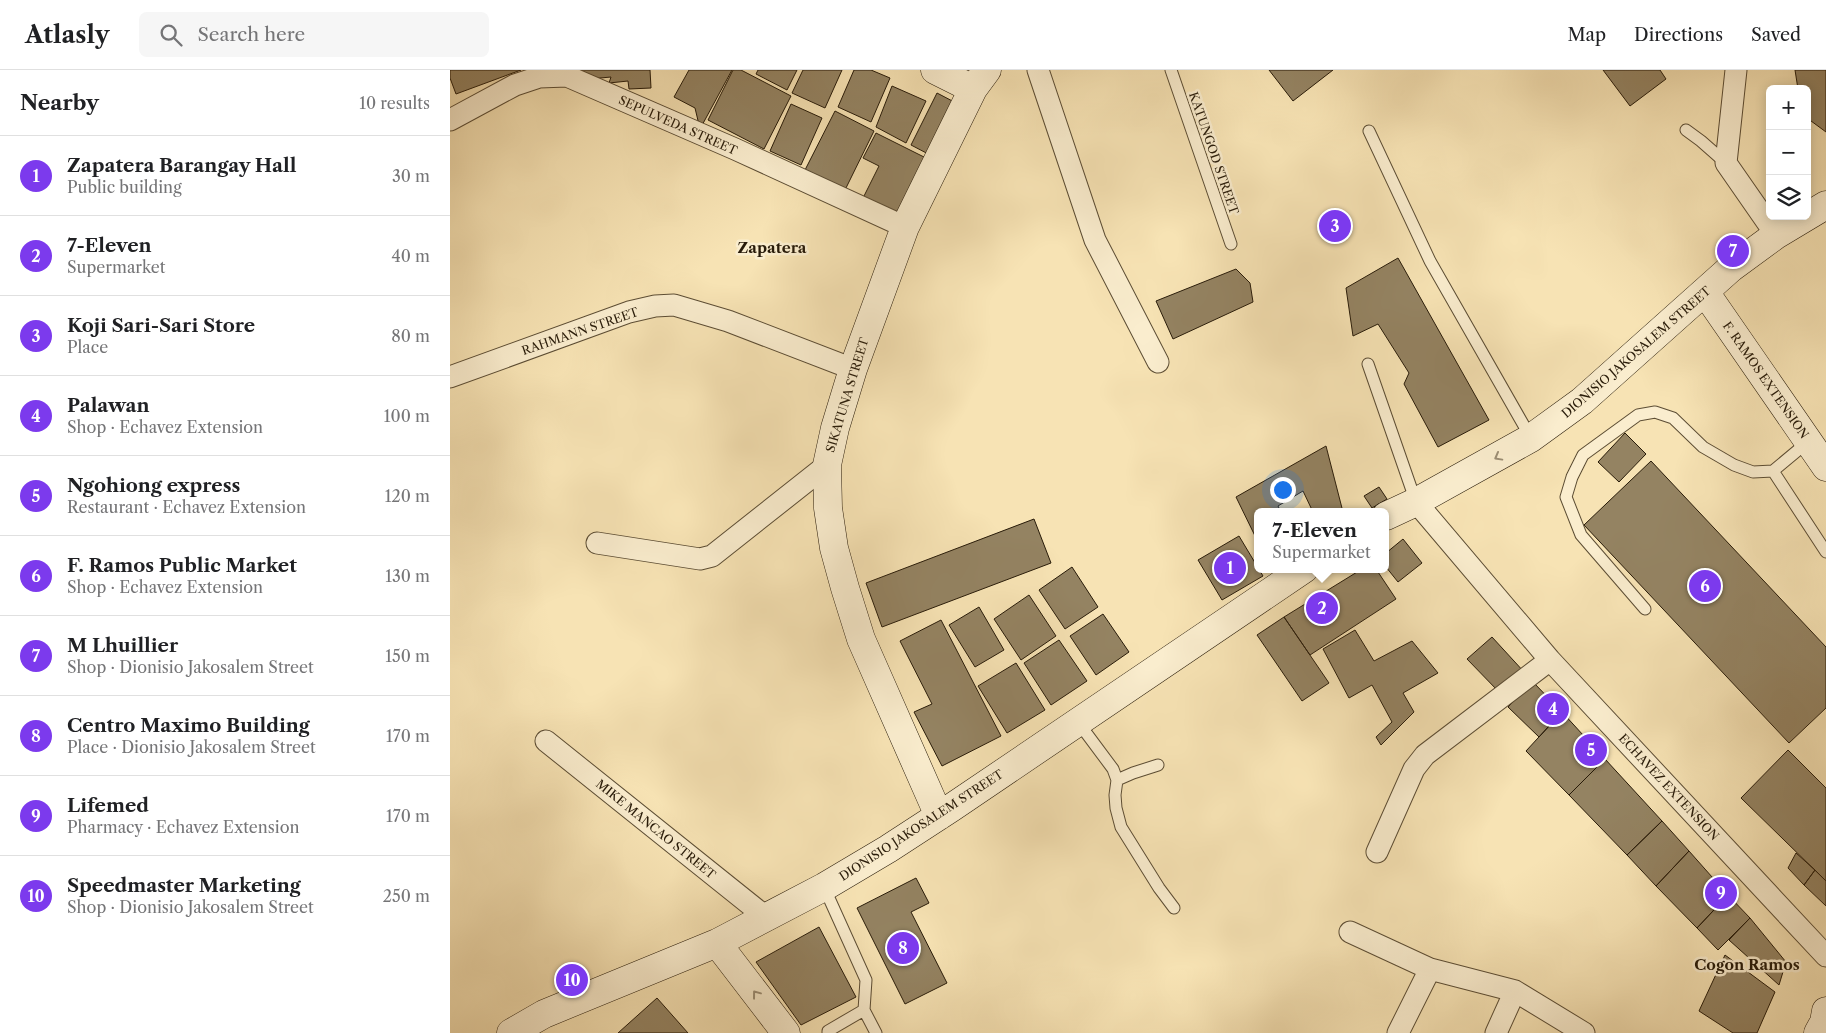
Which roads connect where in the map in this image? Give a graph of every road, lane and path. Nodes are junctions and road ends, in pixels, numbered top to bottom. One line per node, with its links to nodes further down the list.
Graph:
1 (935, 70): 5 (street)
2 (1038, 70): 15 (street)
3 (1171, 70): 13 (lane, KATUNGOD STREET)
4 (1736, 70): 9 (street)
5 (980, 80): 11 (street, SIKATUNA STREET)
6 (450, 120): 11 (street, SEPULVEDA STREET)
7 (1686, 130): 9 (lane)
8 (1369, 131): 19 (lane)
9 (1726, 163): 12 (street)
10 (1826, 205): 12 (street, DIONISIO JAKOSALEM STREET)
11 (905, 227): 17 (street, SIKATUNA STREET)
12 (1776, 235): 14 (street, DIONISIO JAKOSALEM STREET)
13 (1231, 244)
14 (1705, 292): 19 (street, DIONISIO JAKOSALEM STREET); 20 (street, F. RAMOS EXTENSION)
15 (1158, 362)
16 (1368, 364): 24 (lane)
17 (853, 369): 18 (street, RAHMANN STREET); 21 (street, SIKATUNA STREET)
18 (450, 377)
19 (1531, 438): 24 (street, DIONISIO JAKOSALEM STREET, one-way to 24)
20 (1809, 441): 22 (street, F. RAMOS EXTENSION); 23 (lane)
21 (827, 465): 26 (street); 35 (street, SIKATUNA STREET)
22 (1826, 467)
23 (1772, 471): 27 (lane); 29 (lane)
24 (1416, 502): 25 (street, DIONISIO JAKOSALEM STREET); 30 (street, ECHAVEZ EXTENSION)
25 (1389, 515)
26 (597, 543)
27 (1826, 552)
28 (1298, 573): 31 (street, DIONISIO JAKOSALEM STREET)
29 (1645, 609)
30 (1550, 660): 36 (street); 42 (street, ECHAVEZ EXTENSION)
31 (1078, 722): 34 (lane); 35 (street, DIONISIO JAKOSALEM STREET)
32 (546, 741): 39 (street, MIKE MANCAO STREET)
33 (1158, 765): 34 (lane)
34 (1117, 780): 38 (lane)
35 (939, 816): 37 (street, DIONISIO JAKOSALEM STREET)
36 (1378, 852)
37 (824, 887): 39 (street, DIONISIO JAKOSALEM STREET); 45 (lane)
38 (1174, 908)
39 (767, 918): 41 (street, DIONISIO JAKOSALEM STREET)
40 (1350, 932): 43 (street)
41 (717, 943): 46 (street, DIONISIO JAKOSALEM STREET); 48 (street, one-way to 41)
42 (1826, 956)
43 (1430, 969): 44 (street); 51 (street)
44 (1515, 991): 52 (street); 53 (street)
45 (864, 1010): 49 (lane); 50 (lane)
46 (552, 1024): 47 (street, DIONISIO JAKOSALEM STREET)
47 (511, 1033)
48 (786, 1033)
49 (828, 1033)
50 (876, 1033)
51 (1398, 1033)
52 (1496, 1033)
53 (1584, 1033)

